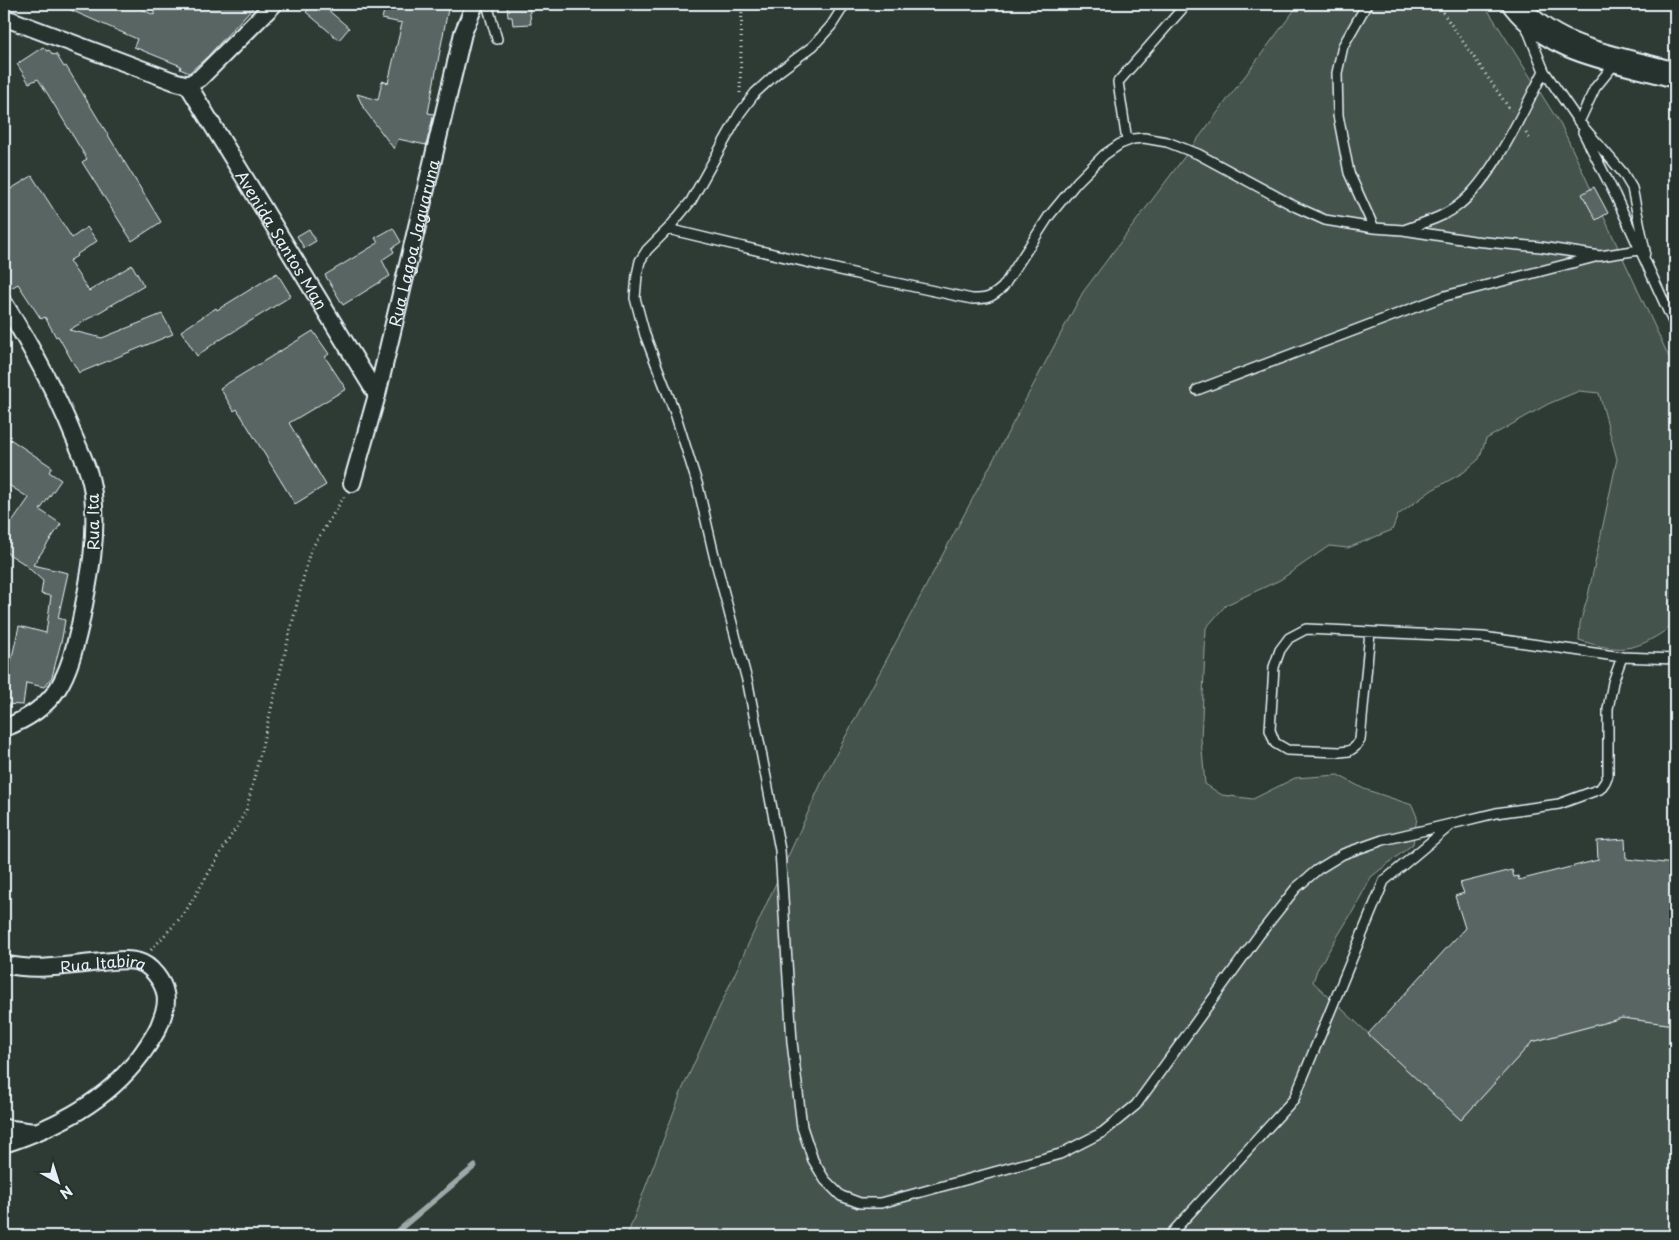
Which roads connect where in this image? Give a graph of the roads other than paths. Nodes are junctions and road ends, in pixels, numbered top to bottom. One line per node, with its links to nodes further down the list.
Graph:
1 (274, 4): 13 (street)
2 (475, 4): 24 (street, Rua Lagoa Jaguaruna)
3 (487, 4): 9 (lane)
4 (845, 4): 17 (lane)
5 (1183, 4): 15 (lane)
6 (1367, 4): 16 (lane)
7 (1516, 6): 10 (main road); 11 (lane)
8 (9, 16): 13 (street)
9 (498, 39)
10 (1617, 60): 12 (main road); 14 (lane)
11 (1544, 71): 14 (lane); 18 (lane)
12 (1675, 74)
13 (188, 85): 24 (street, Avenida Santos Man)
14 (1579, 122): 19 (lane); 19 (lane)
15 (1127, 141): 16 (lane); 17 (lane)
16 (1374, 228): 18 (lane)
17 (668, 229): 30 (lane)
18 (1403, 230): 20 (lane)
19 (1643, 253): 20 (lane); 22 (lane)
20 (1600, 256): 23 (lane)
21 (4, 303): 29 (street, Rua Ita)
22 (1675, 326)
23 (1197, 390)
24 (377, 395): 25 (street, Rua Lagoa Jaguaruna)
25 (352, 483)
26 (1370, 632): 26 (lane); 27 (lane)
27 (1622, 657): 28 (lane); 30 (lane)
28 (1675, 659)
29 (4, 728)
30 (1455, 823): 35 (lane)
31 (4, 964): 33 (street, Rua Itabira)
32 (4, 1128): 33 (street)
33 (37, 1133): 34 (street)
34 (4, 1144)
35 (1169, 1236)

